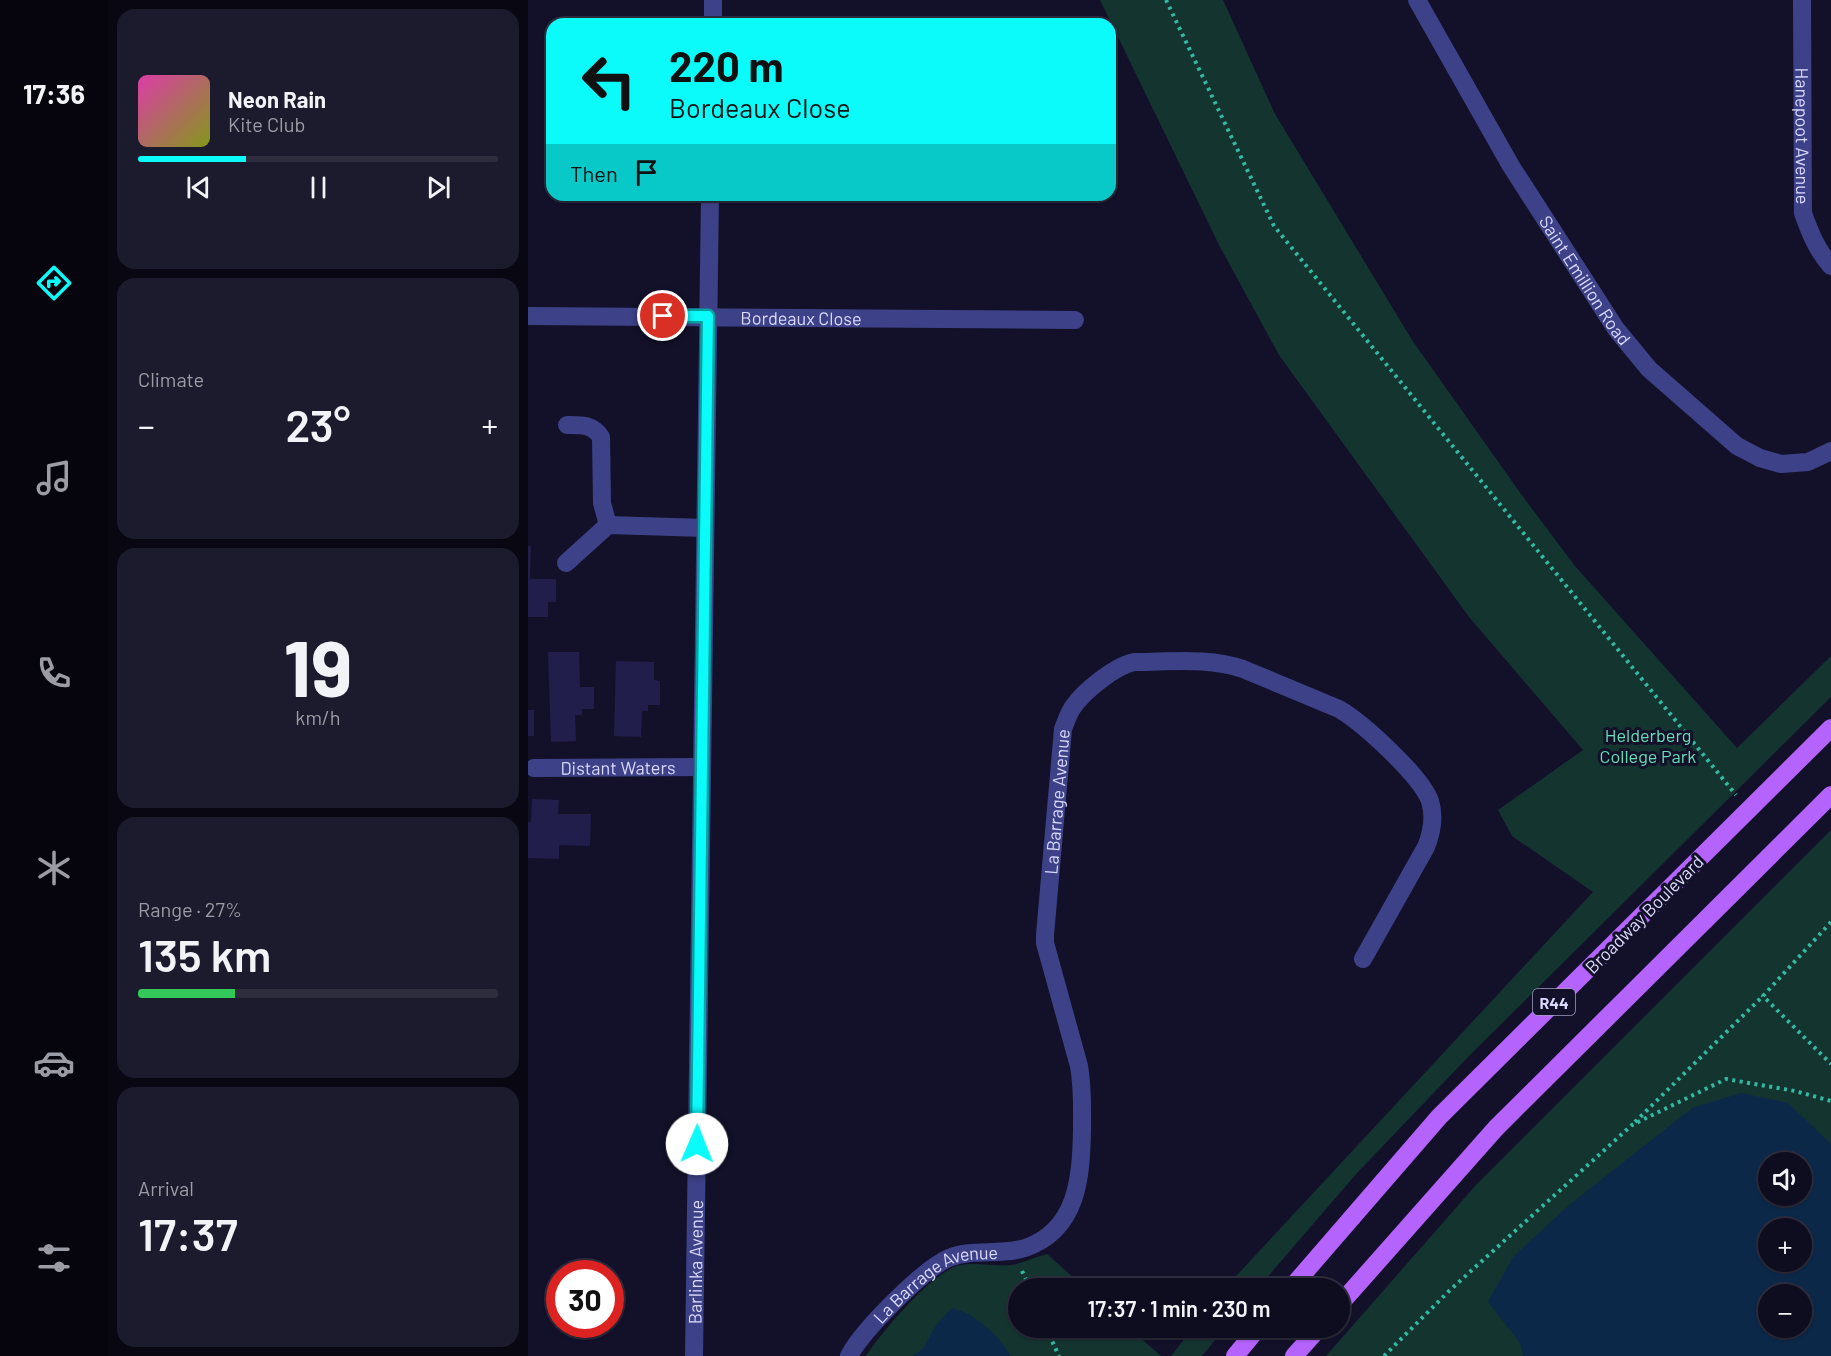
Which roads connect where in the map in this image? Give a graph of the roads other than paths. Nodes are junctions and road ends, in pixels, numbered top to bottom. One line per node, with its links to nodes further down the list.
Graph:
1 (713, 0): 4 (street)
2 (1417, 0): 11 (street, Saint Emillion Road)
3 (1802, 0): 6 (street, Hanepoot Avenue)
4 (713, 18)
5 (710, 201): 8 (street, Barlinka Avenue)
6 (1831, 266)
7 (528, 316): 8 (street, Bordeaux Close)
8 (708, 316): 9 (street, Bordeaux Close); 13 (street, Barlinka Avenue)
9 (1075, 320)
10 (567, 425): 12 (street)
11 (1831, 451)
12 (608, 525): 13 (street); 14 (street)
13 (705, 528): 16 (street, Barlinka Avenue)
14 (566, 563)
15 (1831, 728): 20 (main road, Broadway Boulevard / R44)
16 (702, 766): 17 (street, Distant Waters); 24 (street, Barlinka Avenue)
17 (534, 768)
18 (1831, 795): 21 (main road, R44)
19 (1363, 959): 25 (street, La Barrage Avenue)
20 (1300, 1278)
21 (1350, 1293)
22 (1249, 1338): 26 (main road)
23 (1310, 1338): 27 (main road)
24 (694, 1356)
25 (849, 1356)
26 (1234, 1356)
27 (1294, 1356)

